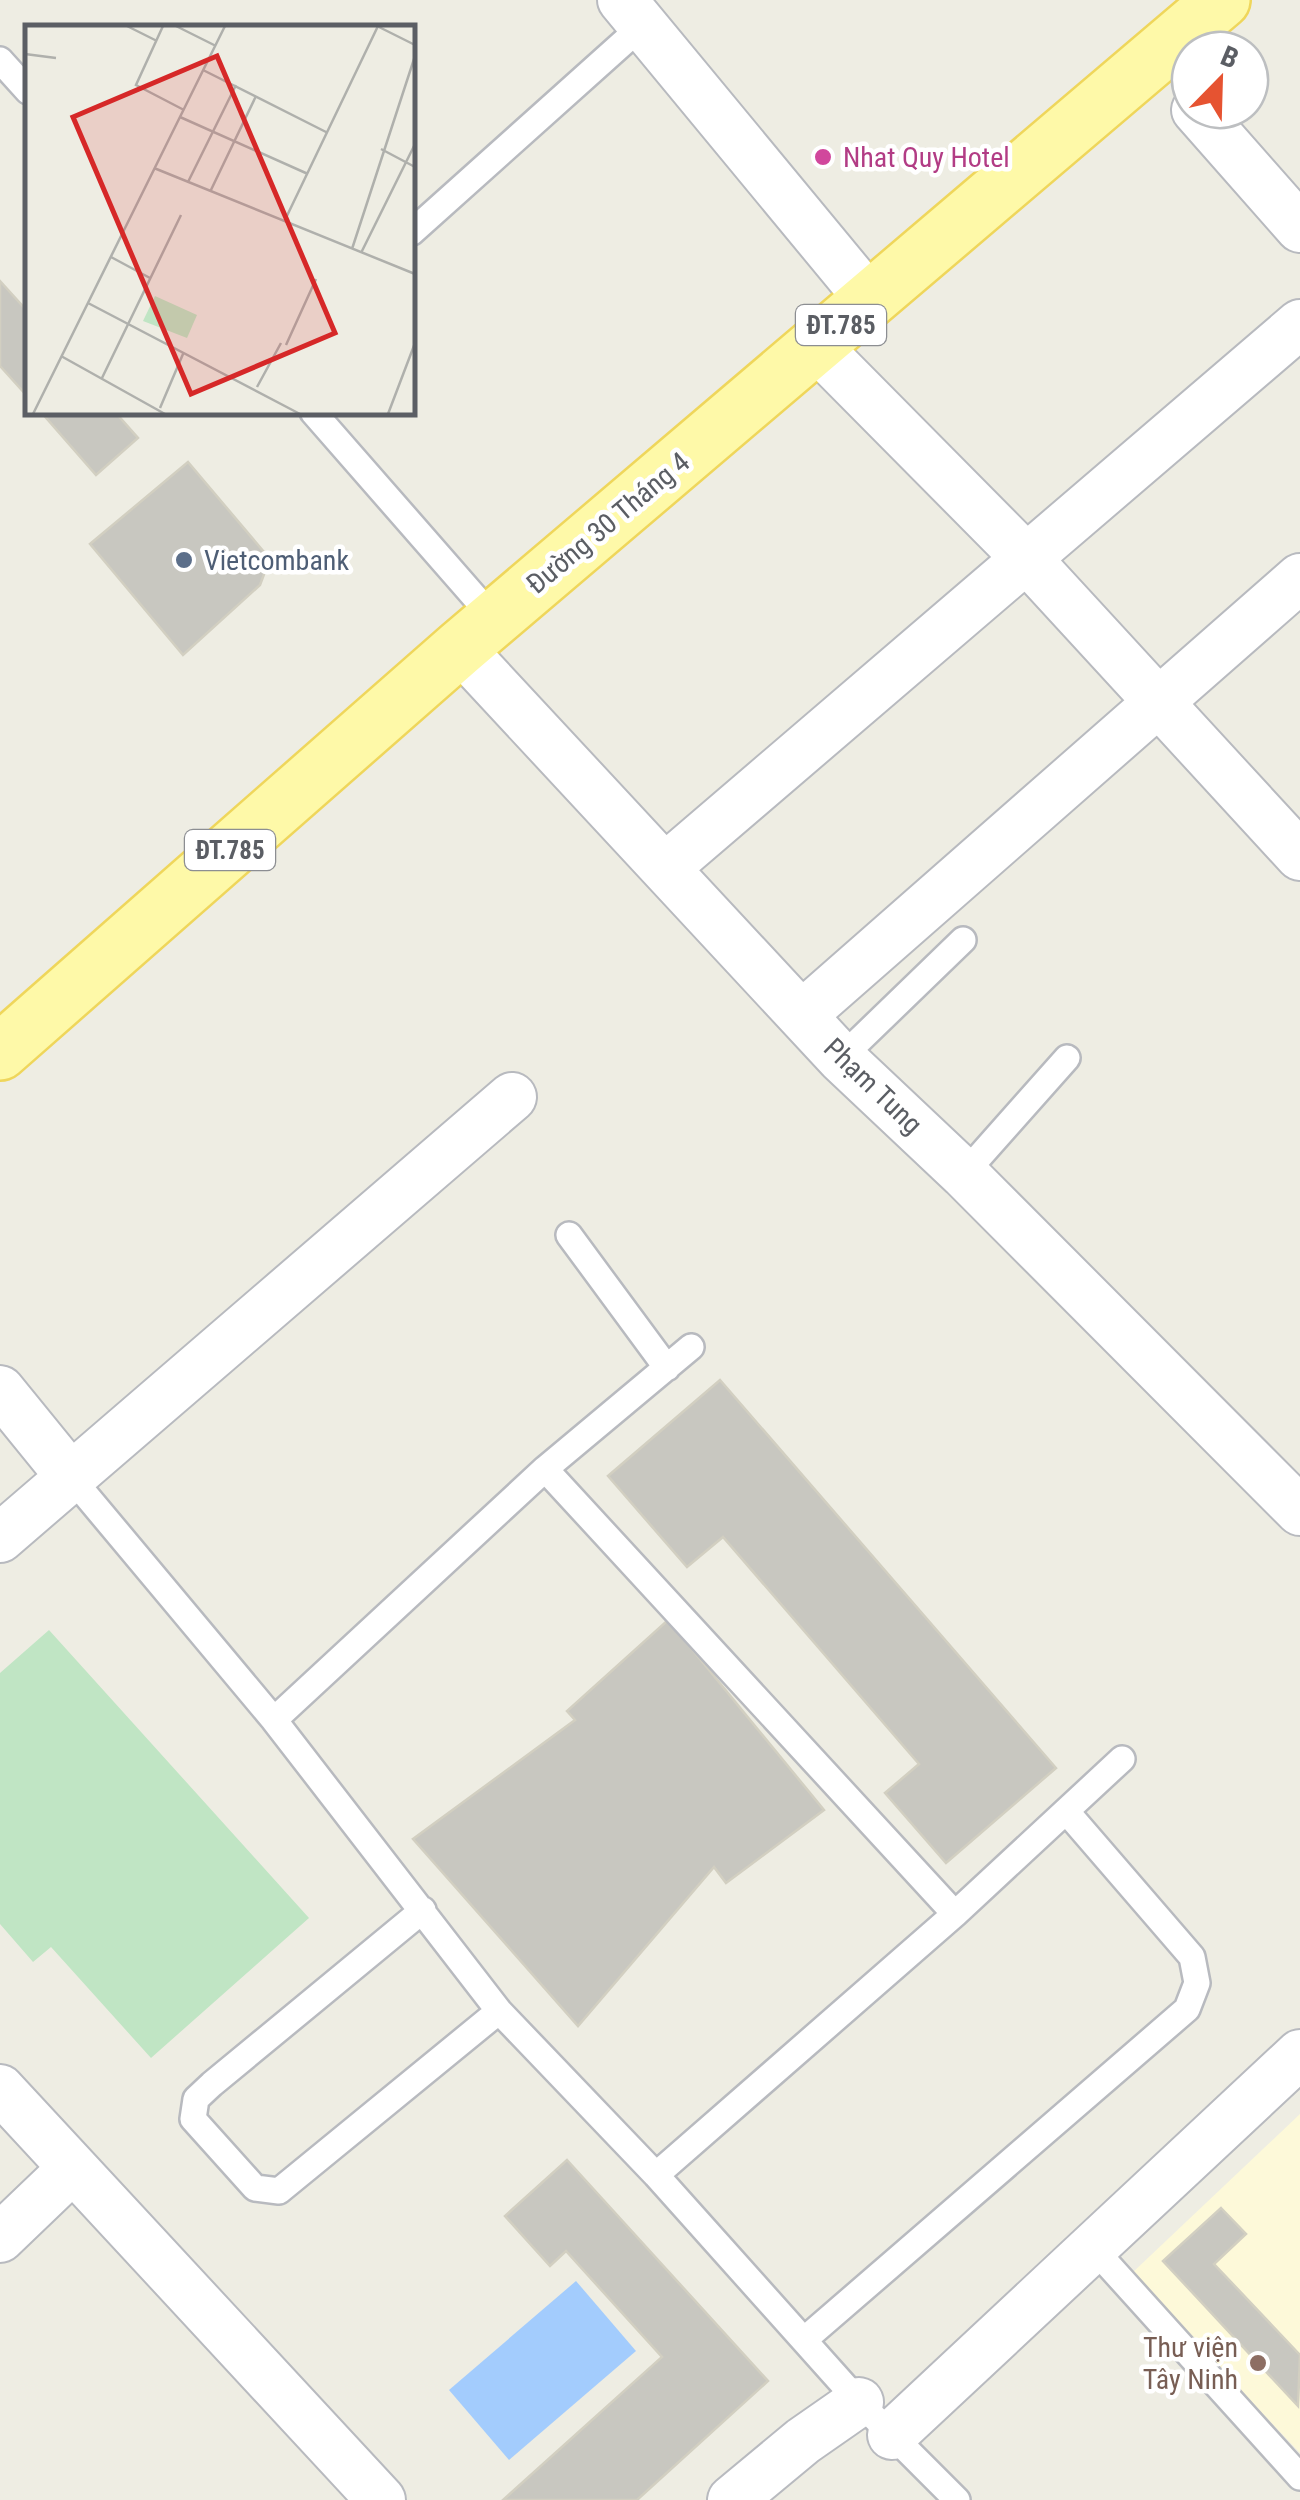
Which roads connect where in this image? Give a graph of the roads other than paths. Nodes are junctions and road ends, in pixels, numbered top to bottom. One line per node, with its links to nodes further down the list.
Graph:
1 (1222, 0): 4 (main road, Đường 30 Tháng 4 / ĐT.785)
2 (633, 12): 9 (lane); 10 (street)
3 (0, 60): 6 (lane)
4 (1151, 60): 5 (street); 10 (main road, Đường 30 Tháng 4 / ĐT.785)
5 (1170, 81)
6 (25, 88)
7 (1214, 130): 8 (street)
8 (1300, 228)
9 (415, 229)
10 (870, 300): 12 (main road, Đường 30 Tháng 4 / ĐT.785)
11 (1300, 324): 14 (street)
12 (816, 346): 14 (street); 16 (main road, Đường 30 Tháng 4 / ĐT.785)
13 (315, 415): 16 (lane)
14 (1027, 559): 17 (street); 19 (street)
15 (1300, 578): 17 (street)
16 (477, 634): 19 (street, Phạm Tung); 22 (main road, Đường 30 Tháng 4 / ĐT.785)
17 (1158, 702): 18 (street); 21 (street)
18 (1300, 856)
19 (665, 868): 21 (street, Phạm Tung)
20 (963, 940): 23 (lane)
21 (802, 1014): 23 (street, Phạm Tung)
22 (0, 1052)
23 (841, 1058): 26 (street, Phạm Tung)
24 (1067, 1058): 26 (lane)
25 (512, 1097): 32 (street)
26 (964, 1174): 33 (street, Phạm Tung)
27 (569, 1235): 29 (lane)
28 (691, 1347): 29 (lane)
29 (667, 1368): 31 (lane)
30 (0, 1390): 32 (street)
31 (545, 1470): 35 (lane); 39 (lane)
32 (70, 1476): 34 (street); 35 (lane)
33 (1292, 1487)
34 (0, 1538)
35 (274, 1720): 38 (lane)
36 (1122, 1759): 37 (lane)
37 (1066, 1811): 39 (lane); 47 (lane)
38 (423, 1910): 40 (lane); 40 (lane)
39 (955, 1914): 44 (lane)
40 (499, 2011): 44 (lane)
41 (1300, 2054): 46 (street)
42 (0, 2090): 43 (street)
43 (72, 2169): 45 (street); 50 (street)
44 (656, 2176): 47 (lane)
45 (0, 2238)
46 (1092, 2248): 48 (street); 49 (lane)
47 (804, 2340): 48 (lane)
48 (875, 2419): 51 (street); 52 (lane)
49 (1300, 2477)
50 (382, 2500)
51 (732, 2500)
52 (957, 2500)

